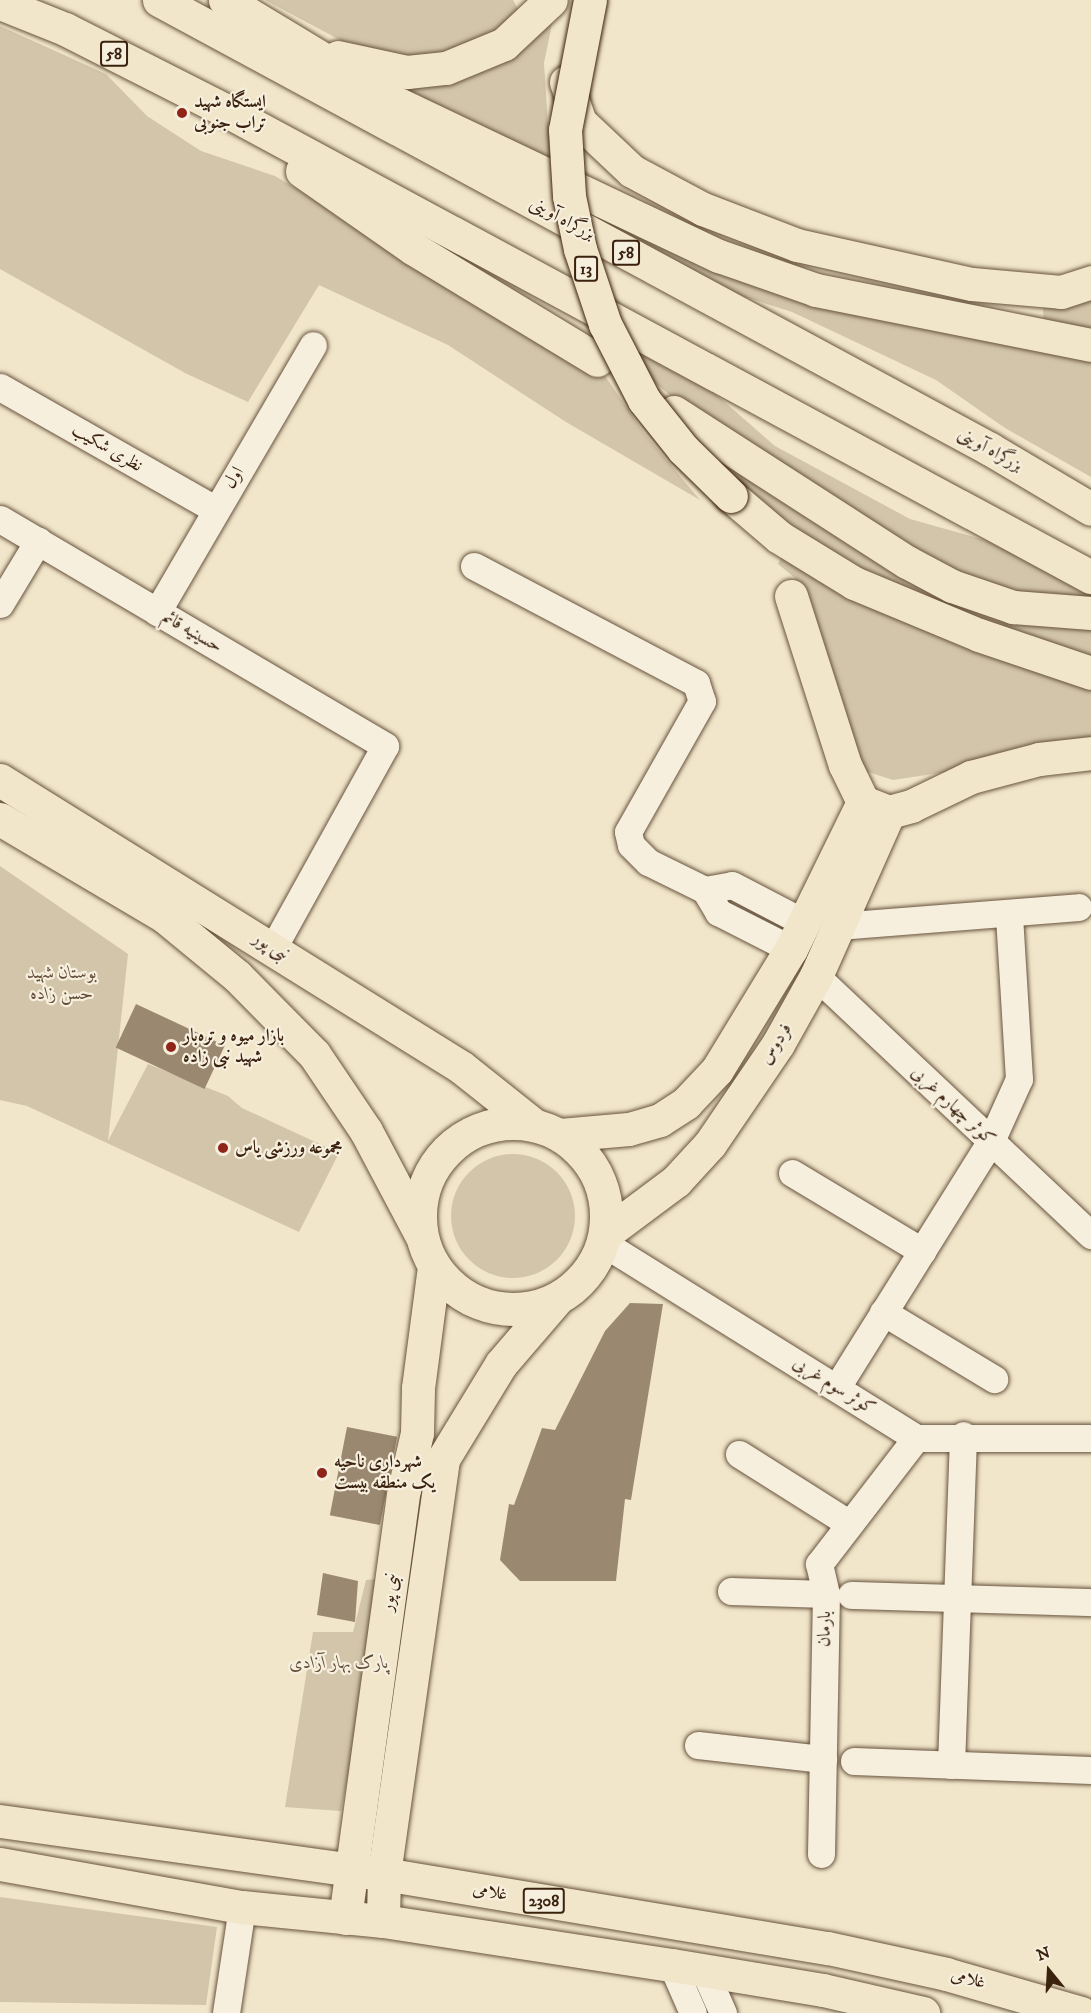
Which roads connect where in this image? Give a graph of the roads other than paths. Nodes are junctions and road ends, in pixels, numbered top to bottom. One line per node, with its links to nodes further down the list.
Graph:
1 (159, 0): 16 (main road, بزرگراه آوینی / 58)
2 (225, 0): 7 (main road)
3 (551, 0): 7 (main road)
4 (575, 0): 9 (main road)
5 (590, 0): 25 (main road, 13, bridge)
6 (0, 3): 8 (main road, 58)
7 (313, 52): 11 (main road)
8 (225, 110): 12 (main road); 20 (main road, 58)
9 (1091, 282)
10 (314, 345): 15 (street, اول)
11 (1091, 345)
12 (597, 360)
13 (0, 387): 15 (street, نظری شکیب)
14 (674, 412): 24 (main road)
15 (214, 509): 23 (street, اول)
16 (1091, 509)
17 (0, 519): 18 (street, حسینیه قائم)
18 (38, 541): 22 (street); 23 (street, حسینیه قائم)
19 (474, 566): 33 (street)
20 (1091, 577)
21 (791, 596): 28 (main road)
22 (0, 604)
23 (157, 612): 34 (street, حسینیه قائم)
24 (1086, 612)
25 (1091, 673)
26 (1091, 753): 28 (main road)
27 (0, 780): 34 (main road, نبی پور)
28 (876, 807): 32 (main road, فردوس); 33 (main road, فردوس)
29 (0, 819): 39 (main road)
30 (1078, 908): 31 (street)
31 (1009, 915): 32 (street); 37 (street)
32 (838, 926): 35 (main road, فردوس)
33 (797, 935): 36 (main road, فردوس)
34 (273, 948): 36 (main road, نبی پور)
35 (816, 976): 37 (street, کوثر چهارم غربی); 41 (main road, فردوس)
36 (547, 1130): 39 (main road); 41 (main road)
37 (991, 1141): 40 (street, کوثر چهارم غربی); 42 (street)
38 (792, 1173): 42 (street)
39 (422, 1235): 43 (main road)
40 (1091, 1235)
41 (604, 1239): 44 (main road); 47 (street, کوثر سوم غربی)
42 (922, 1251): 45 (street)
43 (434, 1267): 44 (main road); 65 (main road, نبی پور)
44 (556, 1300): 65 (main road, نبی پور)
45 (883, 1312): 46 (street); 47 (street)
46 (994, 1379)
47 (837, 1387): 49 (street, کوثر سوم غربی)
48 (963, 1434): 49 (street); 50 (street); 55 (street)
49 (916, 1438): 52 (street, بارمان)
50 (1091, 1438)
51 (739, 1454): 52 (street)
52 (848, 1523): 54 (street, بارمان)
53 (731, 1592): 54 (street)
54 (839, 1594): 55 (street); 58 (street, بارمان)
55 (958, 1598): 56 (street); 60 (street)
56 (1091, 1602)
57 (698, 1745): 58 (street)
58 (823, 1759): 63 (street, بارمان)
59 (854, 1761): 60 (street)
60 (951, 1765): 61 (street)
61 (1091, 1770)
62 (0, 1821): 65 (main road, غلامی / 2308)
63 (821, 1854)
64 (0, 1864): 66 (main road, 2308)
65 (369, 1872): 67 (main road, نبی پور); 68 (main road); 75 (main road, غلامی / 2308)
66 (242, 1907): 67 (main road, 2308); 71 (street)
67 (345, 1918): 68 (main road, 2308)
68 (382, 1921): 69 (main road, 2308)
69 (672, 1965): 70 (main road, 2308); 72 (street)
70 (704, 1970): 73 (street); 74 (main road, 2308)
71 (226, 2013)
72 (693, 2013)
73 (723, 2013)
74 (923, 2013)
75 (1081, 2013)

